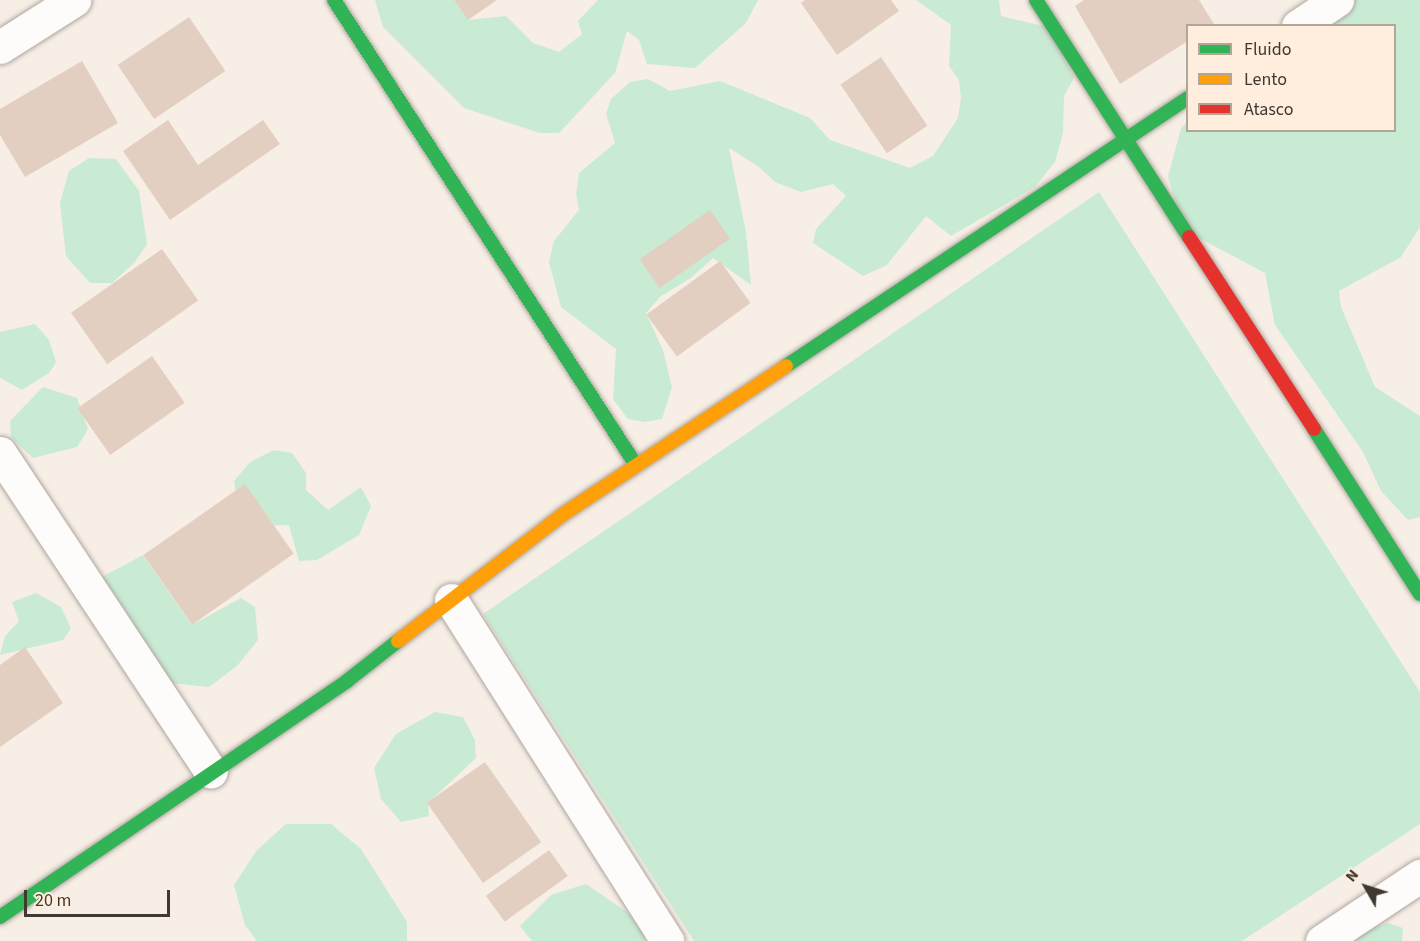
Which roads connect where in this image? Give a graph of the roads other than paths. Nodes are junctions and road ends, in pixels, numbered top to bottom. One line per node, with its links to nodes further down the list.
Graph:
1 (74, 0): 6 (street)
2 (334, 0): 10 (street)
3 (1036, 0): 8 (street)
4 (1337, 0): 5 (street)
5 (1301, 24)
6 (0, 47)
7 (1186, 99): 8 (street)
8 (1125, 140): 10 (street); 11 (street)
9 (0, 453): 13 (street)
10 (636, 465): 12 (street)
11 (1420, 594)
12 (451, 600): 13 (street); 16 (street)
13 (211, 772): 15 (street)
14 (1420, 876): 17 (street)
15 (0, 917)
16 (667, 941)
17 (1322, 941)

